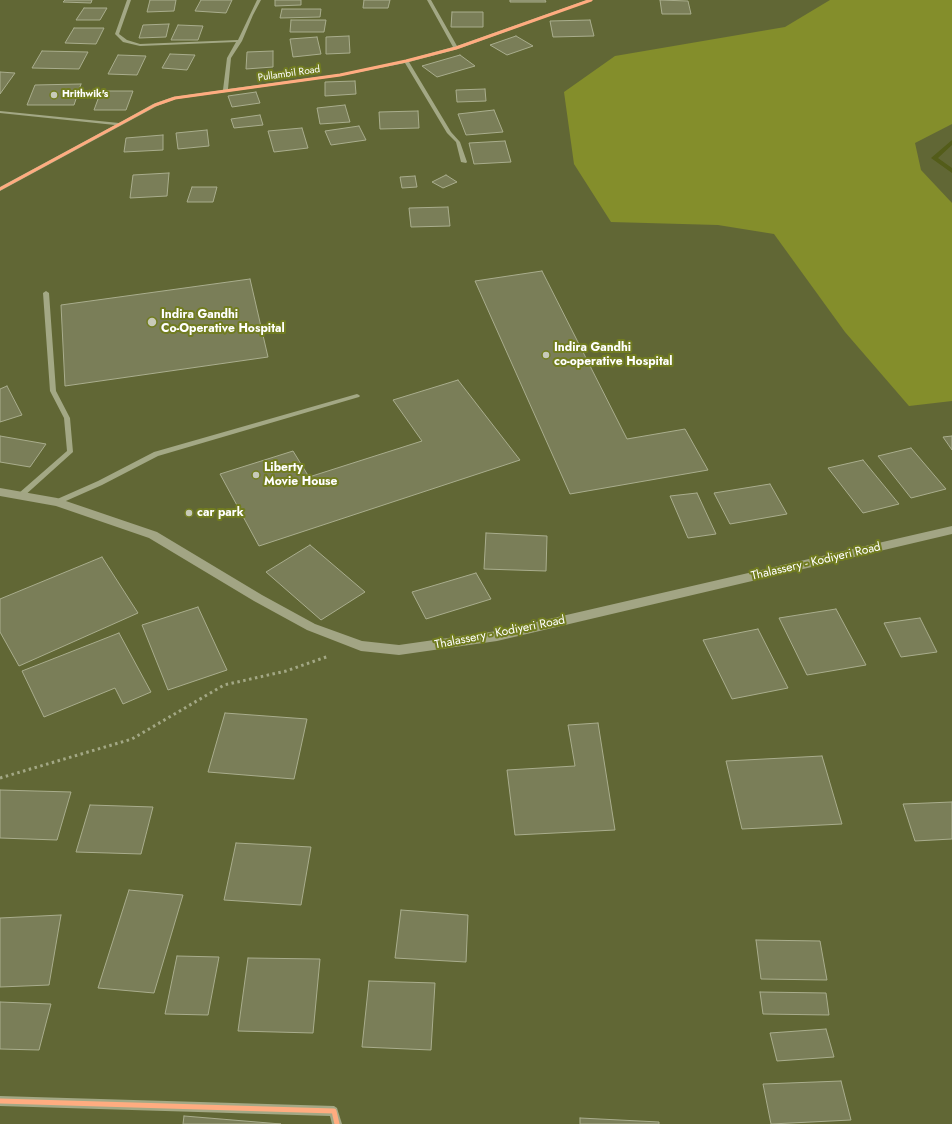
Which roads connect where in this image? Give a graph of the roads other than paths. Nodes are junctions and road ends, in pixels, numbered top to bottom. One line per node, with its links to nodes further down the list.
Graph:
1 (129, 0): 5 (street)
2 (260, 0): 5 (street)
3 (429, 0): 6 (street)
4 (591, 0): 6 (street, Pullambil Road)
5 (240, 41): 8 (street)
6 (456, 48): 7 (street, Pullambil Road)
7 (406, 62): 8 (street, Pullambil Road); 11 (street)
8 (225, 91): 10 (street, Pullambil Road)
9 (0, 112): 10 (street)
10 (120, 124): 12 (street, Pullambil Road)
11 (464, 162)
12 (0, 189)
13 (46, 293): 16 (street)
14 (357, 396): 17 (street)
15 (0, 492): 16 (main road, Thalassery - Kodiyeri Road)
16 (21, 495): 17 (main road, Thalassery - Kodiyeri Road)
17 (57, 502): 18 (main road, Thalassery - Kodiyeri Road)
18 (952, 530)
19 (0, 1101): 20 (street)
20 (337, 1124)

